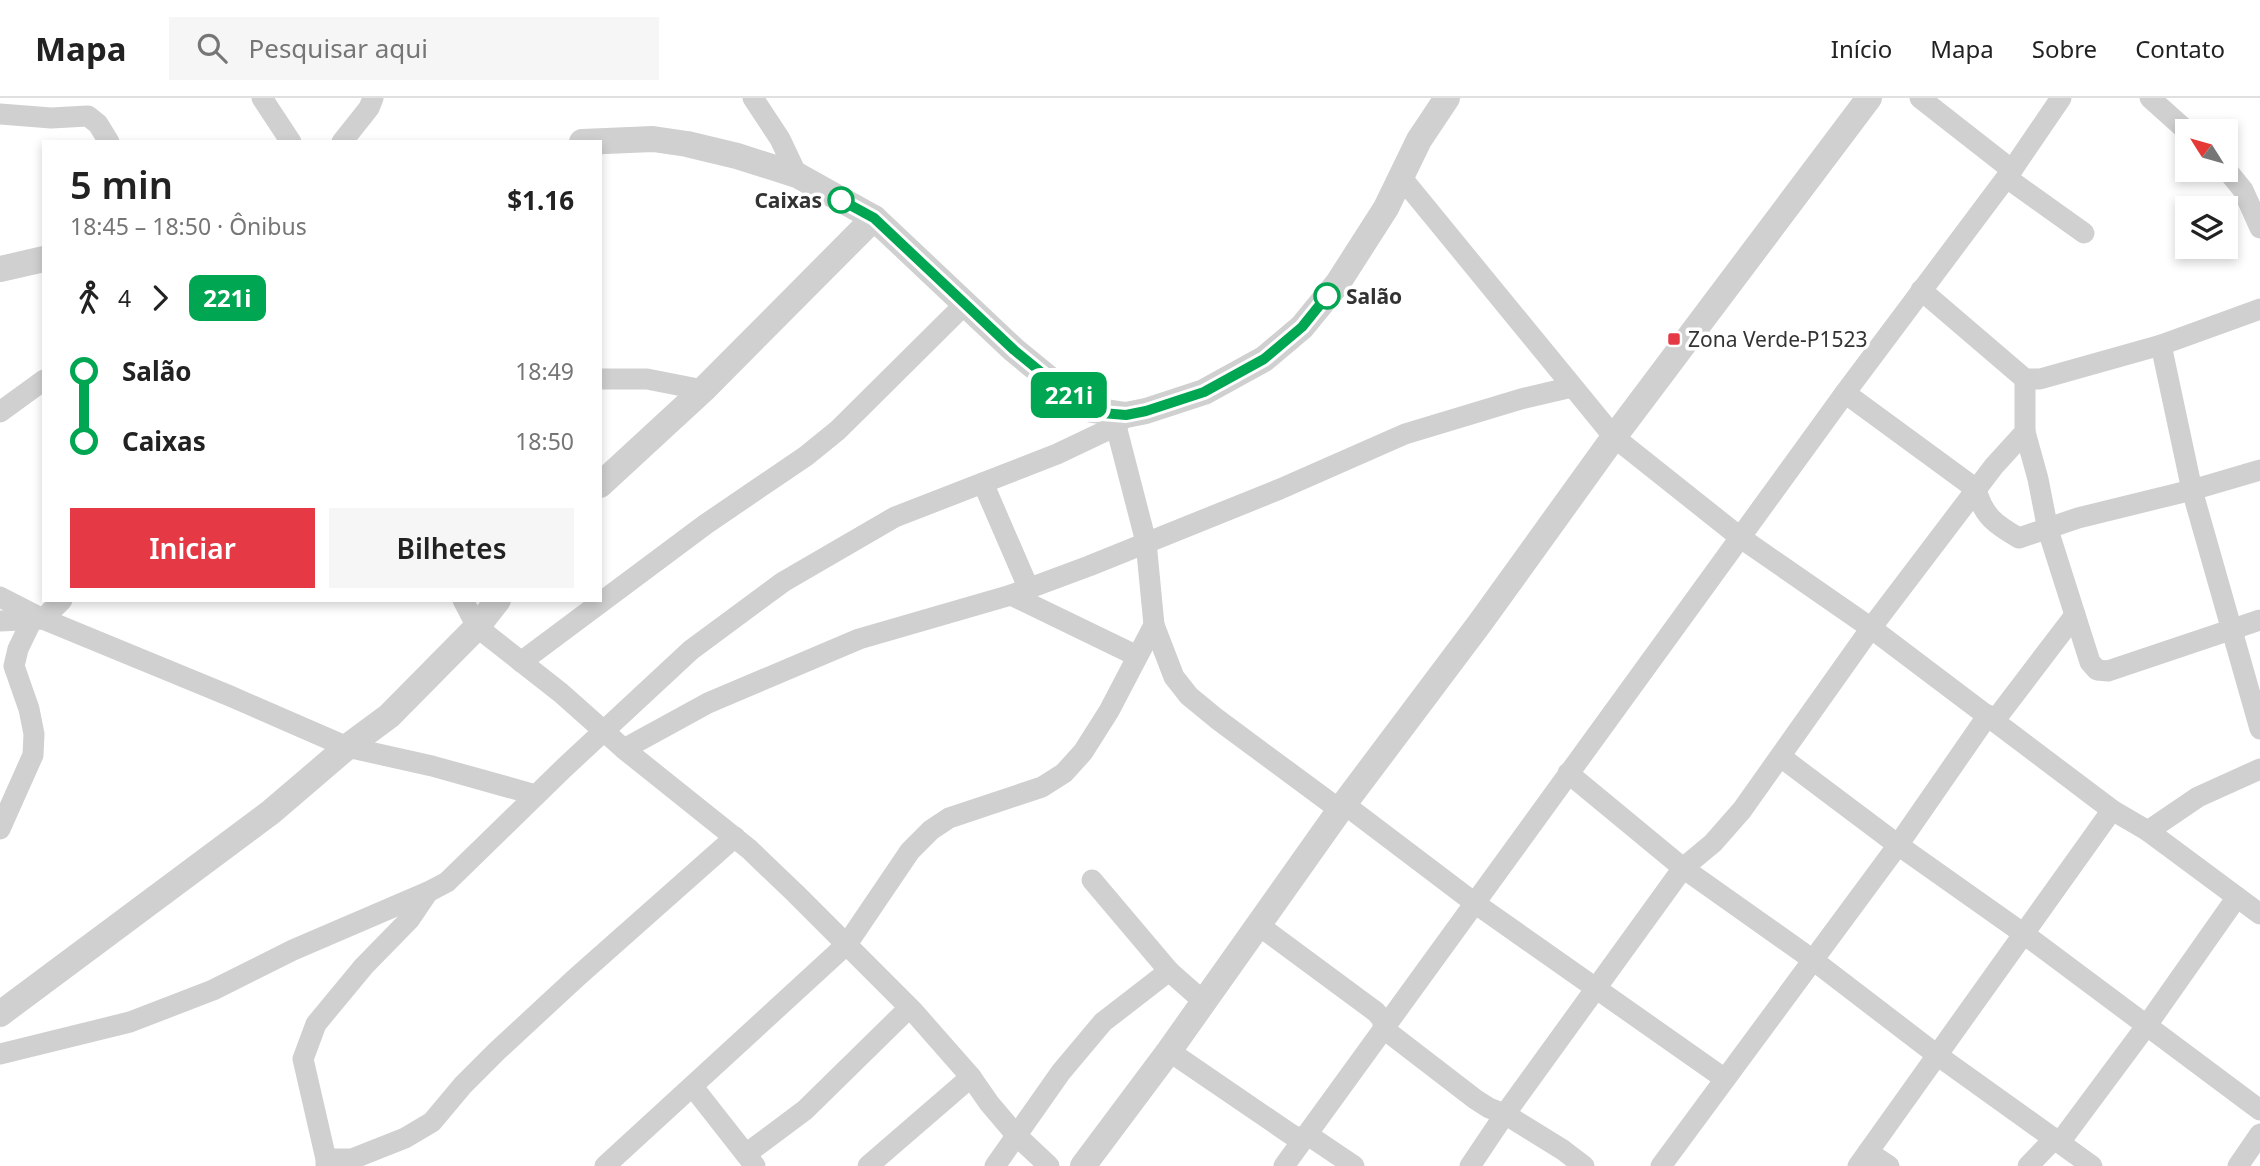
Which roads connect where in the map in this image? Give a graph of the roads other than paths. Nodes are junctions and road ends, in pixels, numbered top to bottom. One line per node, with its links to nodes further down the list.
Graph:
1 (262, 98): 12 (street)
2 (373, 98): 13 (street)
3 (753, 98): 16 (street)
4 (1447, 98): 17 (street)
5 (1869, 98): 37 (street)
6 (1920, 98): 15 (street)
7 (2061, 98): 15 (street)
8 (2150, 98): 10 (street)
9 (0, 114): 11 (street)
10 (2175, 120)
11 (108, 140)
12 (290, 140)
13 (344, 140)
14 (602, 141): 16 (street)
15 (2009, 174): 21 (street); 24 (street)
16 (797, 175): 19 (street)
17 (1401, 177): 31 (street); 35 (street)
18 (2237, 182): 20 (street)
19 (874, 218): 25 (street); 32 (street)
20 (2260, 228)
21 (2084, 233)
22 (42, 259): 23 (street)
23 (0, 269)
24 (1921, 290): 29 (street); 33 (street)
25 (965, 304): 35 (street); 52 (street)
26 (2260, 309): 27 (street)
27 (2161, 345): 29 (street); 42 (street)
28 (602, 379): 32 (street)
29 (2025, 379): 36 (street)
30 (42, 381): 34 (street)
31 (1573, 387): 37 (street); 45 (street)
32 (704, 390): 39 (street)
33 (1846, 393): 41 (street); 44 (street)
34 (0, 412)
35 (1121, 420): 40 (street); 45 (street)
36 (2025, 432): 41 (street); 43 (street)
37 (1614, 437): 44 (street); 72 (street)
38 (2260, 470): 42 (street)
39 (602, 483)
40 (983, 483): 46 (street); 65 (street)
41 (1976, 489): 43 (street); 59 (street)
42 (2192, 490): 43 (street); 60 (street)
43 (2048, 530): 53 (street)
44 (1741, 538): 59 (street); 70 (street)
45 (1146, 542): 46 (street); 57 (street)
46 (1020, 591): 61 (street); 67 (street)
47 (0, 597): 54 (street)
48 (60, 602): 54 (street)
49 (464, 602): 58 (street)
50 (496, 602): 58 (street)
51 (601, 602): 62 (street)
52 (602, 602)
53 (2075, 615): 60 (street); 63 (street)
54 (38, 620): 56 (street); 66 (street); 74 (street)
55 (2260, 620): 60 (street)
56 (0, 621)
57 (1154, 625): 61 (street); 72 (street)
58 (477, 627): 62 (street); 66 (street)
59 (1871, 628): 63 (street); 68 (street)
60 (2232, 628): 64 (street)
61 (1138, 656): 86 (street)
62 (521, 662): 65 (street)
63 (1992, 718): 73 (street); 77 (street)
64 (2260, 729)
65 (603, 731): 67 (street); 71 (street)
66 (347, 747): 71 (street); 92 (street)
67 (624, 749): 76 (street)
68 (1781, 757): 77 (street); 78 (street)
69 (2260, 769): 75 (street)
70 (1568, 773): 78 (street); 82 (street)
71 (536, 795): 80 (street)
72 (1342, 807): 82 (street); 84 (street)
73 (2112, 810): 75 (street); 85 (street)
74 (0, 829)
75 (2148, 831): 81 (street)
76 (734, 838): 86 (street); 109 (street)
77 (1898, 845): 85 (street); 87 (street)
78 (1683, 868): 87 (street); 89 (street)
79 (1092, 880): 88 (street)
80 (428, 892): 96 (street); 109 (street)
81 (2237, 897): 83 (street); 93 (street)
82 (1476, 904): 89 (street); 94 (street)
83 (2260, 914)
84 (1257, 924): 90 (street); 94 (street)
85 (2025, 934): 93 (street); 97 (street)
86 (848, 944): 91 (street); 100 (street)
87 (1813, 960): 97 (street); 99 (street)
88 (1169, 971): 90 (street); 105 (street)
89 (1595, 987): 99 (street); 102 (street)
90 (1203, 1001): 95 (street)
91 (909, 1008): 98 (street); 108 (street)
92 (0, 1014)
93 (2147, 1025): 101 (street); 106 (street)
94 (1384, 1029): 102 (street); 104 (street)
95 (1169, 1051): 104 (street); 114 (street)
96 (0, 1054)
97 (1937, 1055): 106 (street); 107 (street)
98 (971, 1077): 105 (street); 111 (street)
99 (1726, 1079): 119 (street)
100 (693, 1087): 108 (street); 110 (street)
101 (2260, 1110)
102 (1505, 1114): 117 (street); 118 (street)
103 (2260, 1134): 123 (street)
104 (1308, 1135): 115 (street); 116 (street)
105 (1017, 1136): 112 (street); 113 (street)
106 (2058, 1140): 121 (street); 122 (street)
107 (1863, 1159): 120 (street)
108 (751, 1160)
109 (326, 1162)
110 (605, 1166)
111 (868, 1166)
112 (995, 1166)
113 (1049, 1166)
114 (1083, 1166)
115 (1284, 1166)
116 (1354, 1166)
117 (1471, 1166)
118 (1584, 1166)
119 (1661, 1166)
120 (1889, 1166)
121 (2028, 1166)
122 (2092, 1166)
123 (2238, 1166)

